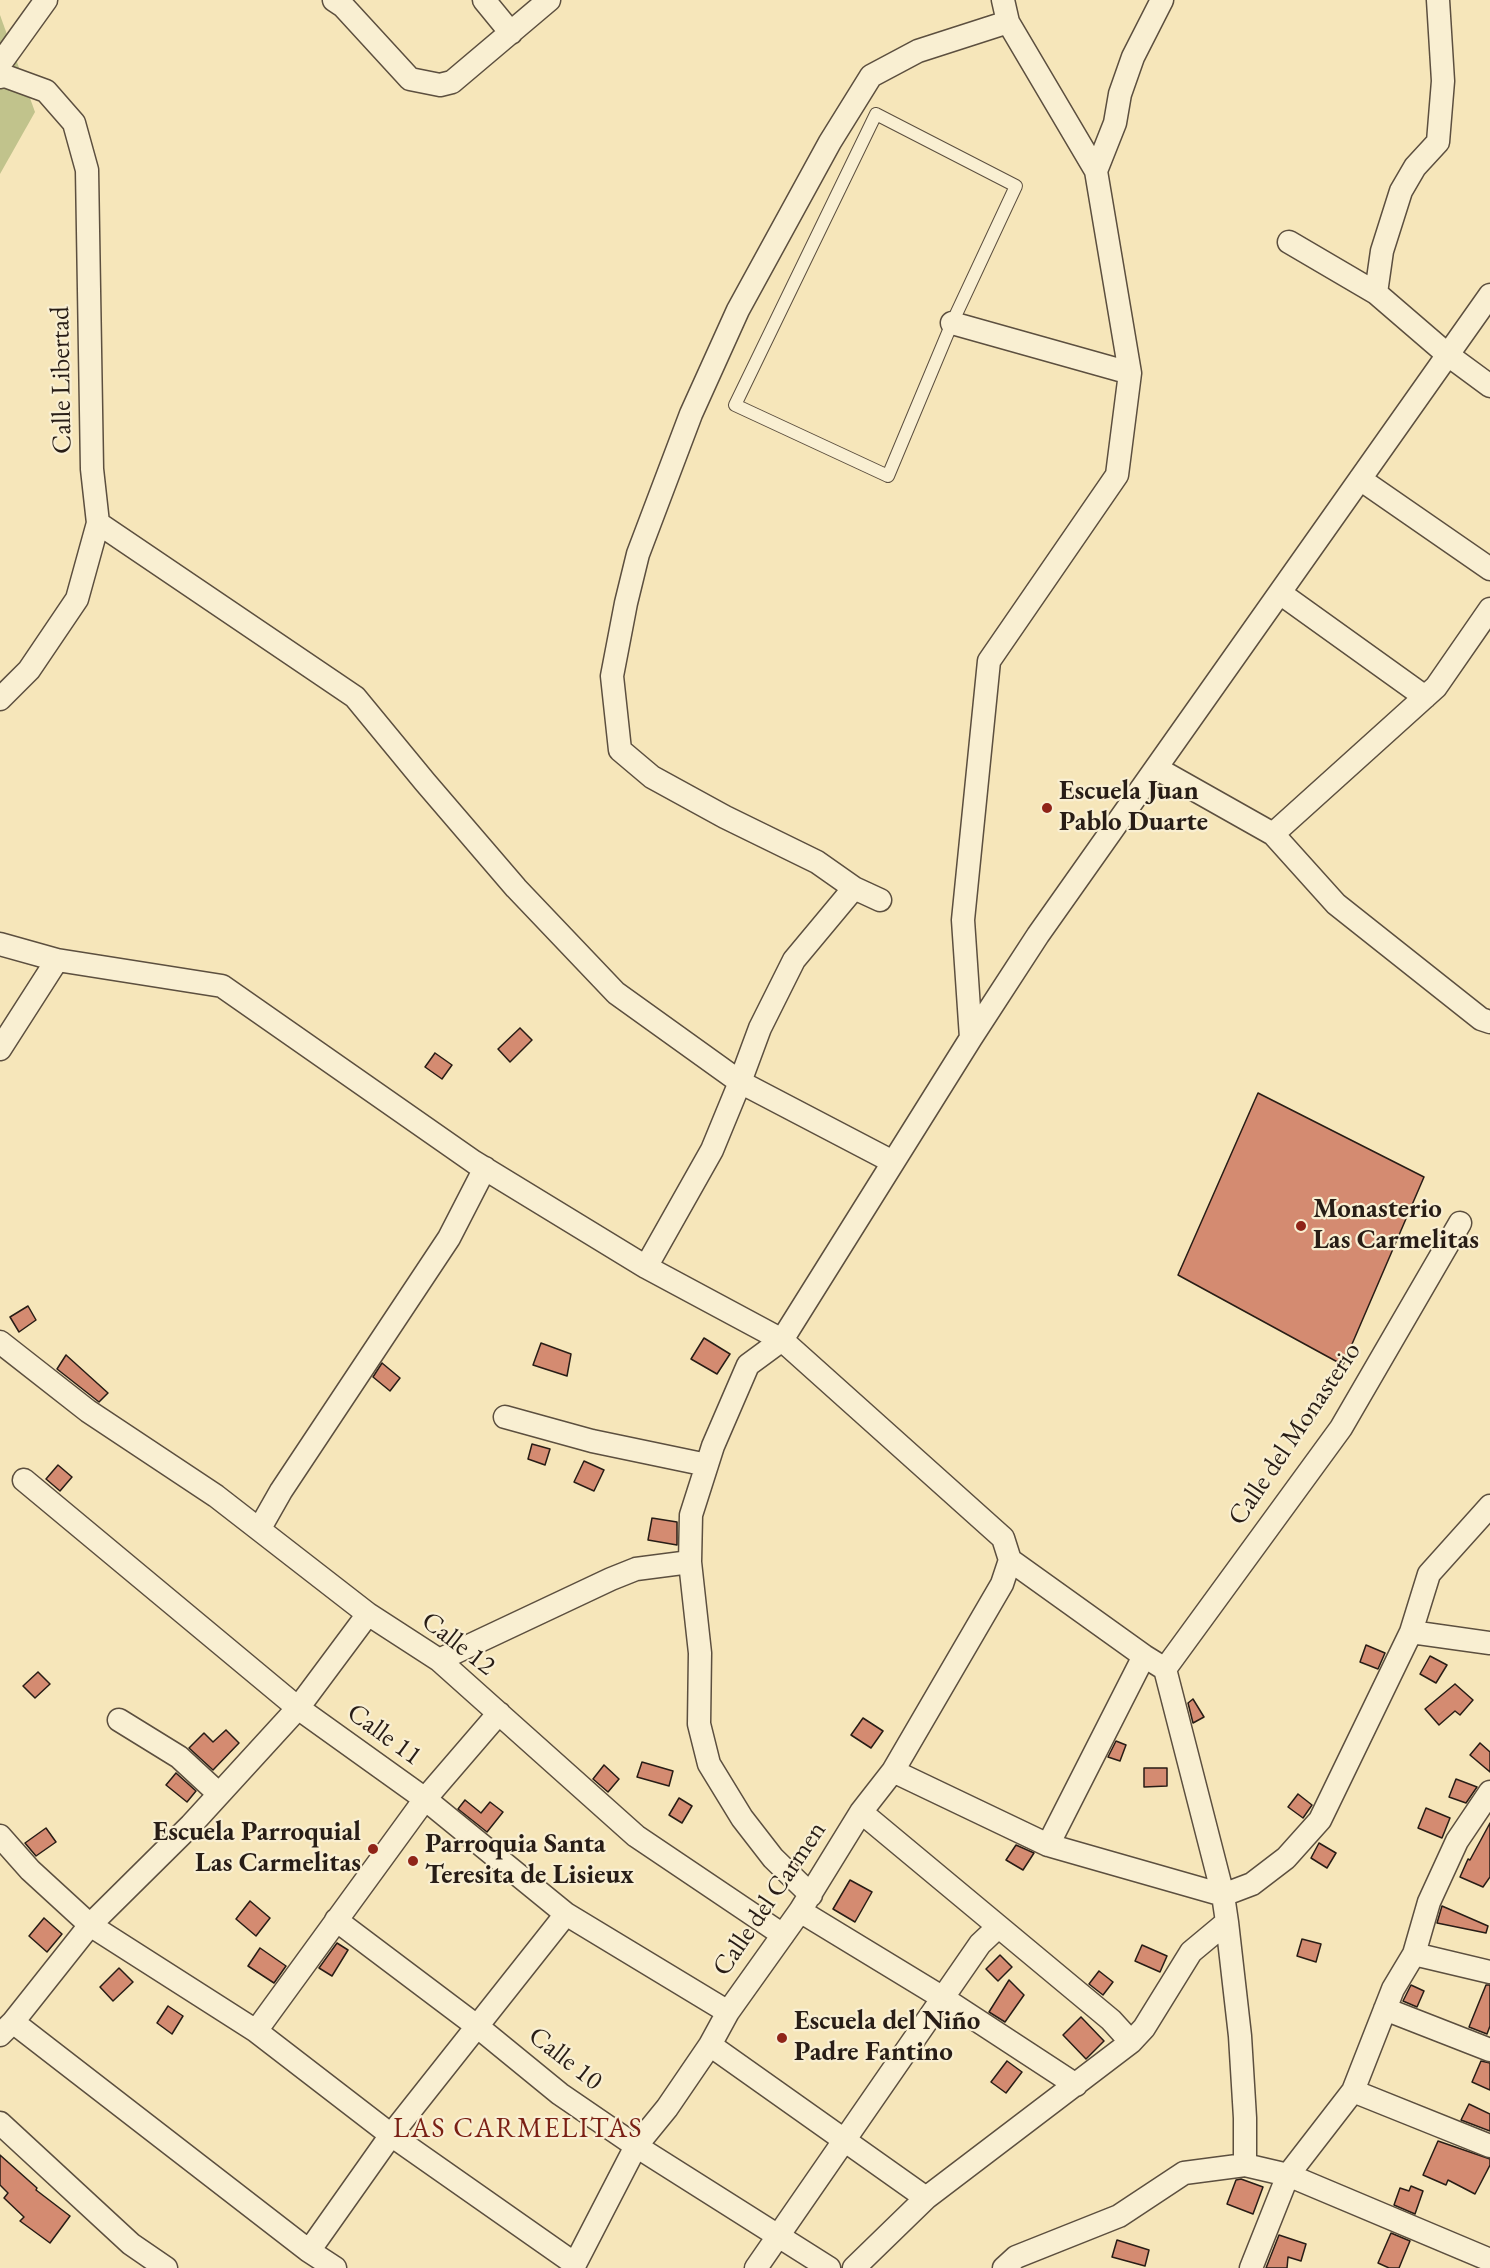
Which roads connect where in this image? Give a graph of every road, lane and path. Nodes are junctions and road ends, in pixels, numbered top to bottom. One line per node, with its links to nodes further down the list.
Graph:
1 (46, 0): 9 (street)
2 (334, 0): 8 (street)
3 (484, 0): 8 (street)
4 (549, 0): 8 (street)
5 (1162, 0): 11 (street)
6 (1438, 0): 13 (street)
7 (1006, 11): 11 (street); 28 (street)
8 (511, 33)
9 (0, 64)
10 (0, 77): 20 (street, Calle Libertad)
11 (1096, 171): 17 (street)
12 (1289, 242): 13 (street)
13 (1376, 292): 16 (street)
14 (1490, 295): 16 (street)
15 (952, 322): 15 (lane); 17 (street)
16 (1448, 355): 18 (street); 19 (street)
17 (1130, 373): 33 (street)
18 (1490, 386)
19 (1360, 479): 21 (street); 22 (street)
20 (98, 523): 25 (street, Calle Libertad); 35 (street)
21 (1490, 569)
22 (1280, 593): 24 (street); 26 (street)
23 (1490, 609): 24 (street)
24 (1425, 697): 27 (street)
25 (0, 699)
26 (1156, 768): 27 (street); 33 (street)
27 (1273, 834): 32 (street)
28 (854, 888): 29 (street); 35 (street)
29 (880, 900)
30 (0, 944): 31 (street)
31 (57, 960): 34 (street); 37 (street)
32 (1490, 1022)
33 (971, 1038): 36 (street)
34 (0, 1048)
35 (740, 1083): 36 (street); 39 (street)
36 (893, 1162): 40 (street)
37 (485, 1168): 39 (street); 46 (street)
38 (1460, 1223): 54 (street, Calle del Monasterio)
39 (646, 1267): 40 (street)
40 (782, 1341): 43 (street); 47 (street)
41 (0, 1342): 46 (street, Calle 12)
42 (505, 1417): 43 (street)
43 (707, 1465): 48 (street)
44 (24, 1480): 55 (street, Calle 11)
45 (1490, 1506): 50 (street)
46 (260, 1528): 49 (street, Calle 12)
47 (1010, 1560): 52 (street); 58 (street, Calle del Carmen)
48 (690, 1562): 53 (street); 66 (street)
49 (368, 1614): 53 (street, Calle 12); 55 (street)
50 (1411, 1632): 51 (street); 65 (street)
51 (1490, 1643)
52 (1144, 1656): 54 (street); 64 (street)
53 (439, 1660): 56 (street, Calle 12)
54 (1165, 1669): 65 (street)
55 (298, 1708): 60 (street); 61 (street, Calle 11)
56 (500, 1713): 61 (street); 72 (street, Calle 12)
57 (119, 1720): 60 (street)
58 (893, 1771): 62 (street, Calle del Carmen); 64 (street)
59 (1490, 1792): 73 (street)
60 (219, 1794): 70 (street)
61 (425, 1799): 67 (street, Calle 11); 68 (street)
62 (861, 1812): 66 (street, Calle del Carmen); 71 (street)
63 (0, 1836): 70 (street)
64 (1048, 1845): 65 (street)
65 (1223, 1895): 69 (street)
66 (806, 1903): 72 (street, Calle del Carmen); 75 (street)
67 (566, 1914): 77 (street, Calle 11); 78 (street)
68 (336, 1920): 78 (street, Calle 10); 80 (street)
69 (1227, 1922): 81 (street); 91 (street)
70 (90, 1925): 79 (street); 80 (street)
71 (998, 1927): 75 (street); 81 (street)
72 (783, 1935): 77 (street, Calle del Carmen)
73 (1414, 1954): 74 (street); 76 (street)
74 (1490, 1972)
75 (943, 1998): 84 (street); 88 (street)
76 (1385, 2009): 83 (street); 85 (street)
77 (728, 2012): 82 (street, Calle del Carmen)
78 (478, 2026): 87 (street); 89 (street, Calle 10)
79 (7, 2029): 95 (street)
80 (256, 2031): 87 (street)
81 (1131, 2042): 84 (street)
82 (710, 2045): 88 (street); 89 (street, Calle del Carmen)
83 (1490, 2050)
84 (1076, 2085): 93 (street)
85 (1353, 2091): 90 (street); 92 (street)
86 (0, 2122): 98 (street)
87 (391, 2135): 95 (street); 97 (street)
88 (846, 2141): 93 (street); 94 (street)
89 (636, 2146): 94 (street, Calle 10); 97 (street, Calle del Carmen)
90 (1490, 2146)
91 (1245, 2165): 92 (street); 103 (street)
92 (1288, 2175): 96 (street); 104 (street)
93 (926, 2198): 102 (street)
94 (778, 2236): 100 (street); 101 (street, Calle 10)
95 (309, 2251): 99 (street)
96 (1490, 2260)
97 (574, 2266)
98 (166, 2268)
99 (335, 2268)
100 (756, 2268)
101 (829, 2268)
102 (854, 2268)
103 (1004, 2268)
104 (1251, 2268)

